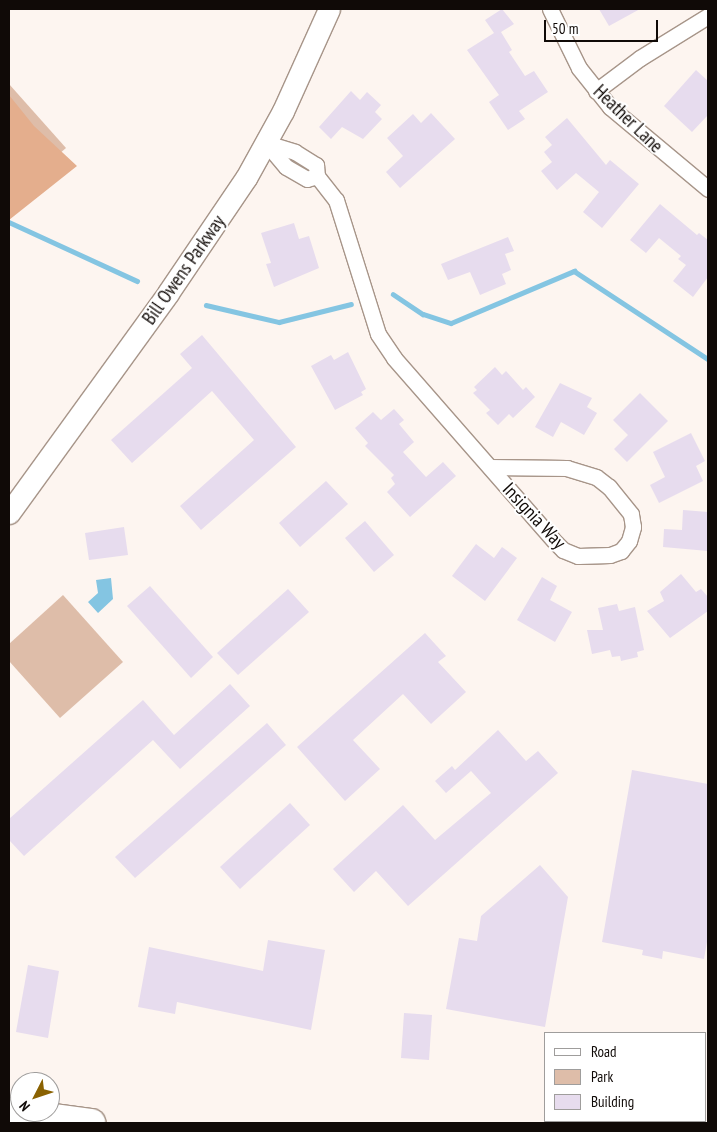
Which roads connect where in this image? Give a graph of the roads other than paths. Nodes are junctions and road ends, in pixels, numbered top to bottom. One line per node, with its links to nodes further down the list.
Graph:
1 (329, 9): 5 (main road, Bill Owens Parkway)
2 (550, 9): 4 (street, Heather Lane)
3 (708, 16): 4 (street)
4 (596, 91): 6 (street, Heather Lane)
5 (266, 143): 7 (street, Insignia Way); 8 (main road, Bill Owens Parkway)
6 (708, 189)
7 (490, 468): 7 (street, Insignia Way)
8 (9, 513)
9 (9, 1112): 10 (highway)
10 (91, 1123)

